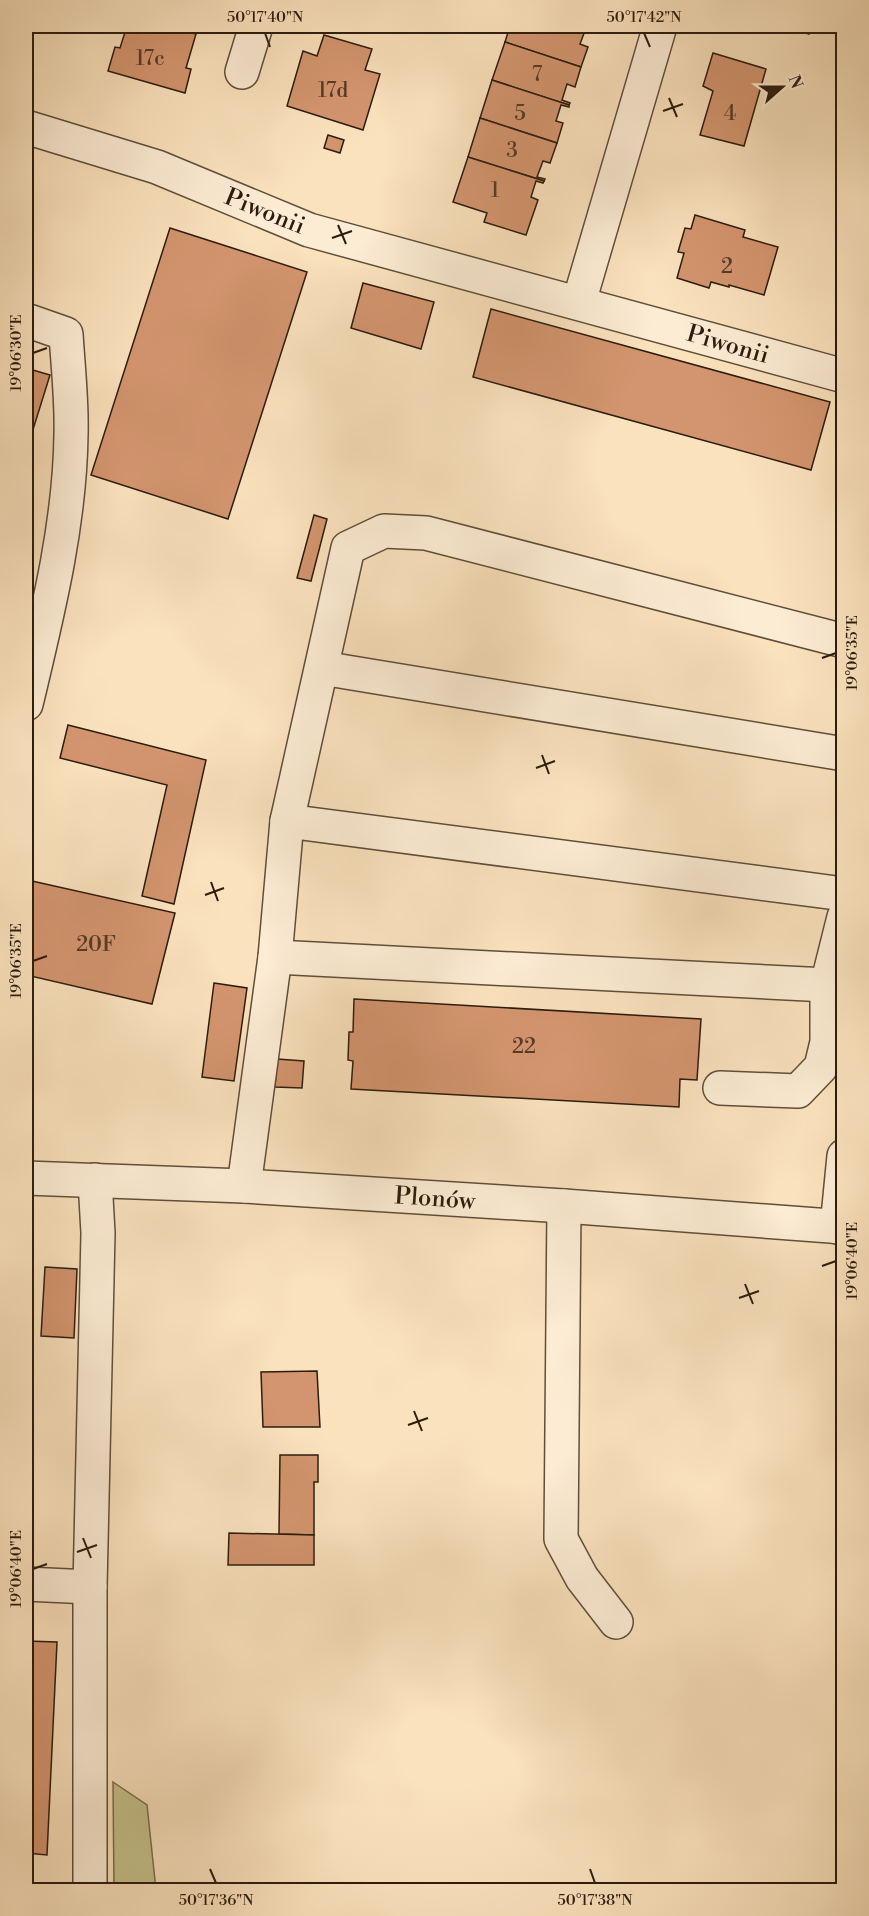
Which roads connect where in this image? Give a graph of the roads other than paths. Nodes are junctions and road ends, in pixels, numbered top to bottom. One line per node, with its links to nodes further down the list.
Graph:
1 (255, 26): 3 (street)
2 (660, 26): 5 (street)
3 (243, 72)
4 (26, 127): 5 (street, Piwonii)
5 (579, 302): 7 (street, Piwonii)
6 (26, 320): 10 (street)
7 (843, 376)
8 (843, 641): 9 (street)
9 (322, 668): 11 (street); 12 (street)
10 (26, 704)
11 (843, 754)
12 (288, 821): 13 (street); 15 (street)
13 (843, 894)
14 (843, 917): 16 (street)
15 (274, 957): 16 (street); 21 (street)
16 (827, 985): 17 (street)
17 (720, 1088)
18 (843, 1156): 23 (street)
19 (26, 1178): 20 (street, Plonów)
20 (95, 1180): 21 (street, Plonów); 25 (street)
21 (244, 1186): 22 (street, Plonów)
22 (564, 1206): 23 (street, Plonów); 26 (street)
23 (840, 1227)
24 (26, 1584): 25 (street)
25 (90, 1587): 27 (street)
26 (616, 1622)
27 (90, 1890)

